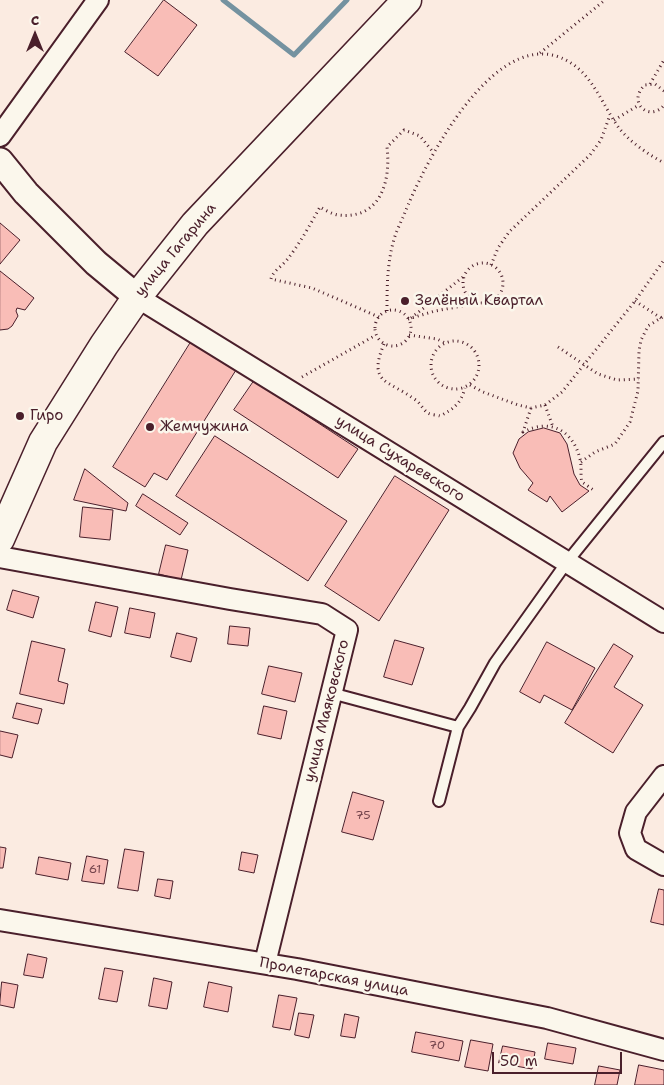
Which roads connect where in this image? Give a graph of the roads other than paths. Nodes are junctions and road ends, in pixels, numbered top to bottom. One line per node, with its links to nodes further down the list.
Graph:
1 (98, 0): 3 (street)
2 (407, 0): 5 (main road, улица Гагарина)
3 (0, 136)
4 (0, 161): 5 (street)
5 (137, 297): 7 (main road, улица Гагарина); 9 (street, улица Сухаревского)
6 (664, 442): 9 (lane)
7 (0, 539)
8 (0, 557): 11 (street, улица Маяковского)
9 (567, 562): 10 (street, улица Сухаревского); 12 (lane)
10 (664, 622)
11 (331, 693): 12 (lane); 17 (street, улица Маяковского)
12 (458, 727): 14 (lane)
13 (664, 776): 15 (street)
14 (439, 801)
15 (664, 865)
16 (0, 920): 17 (street, Пролетарская улица)
17 (265, 964): 18 (street, Пролетарская улица)
18 (664, 1050)

